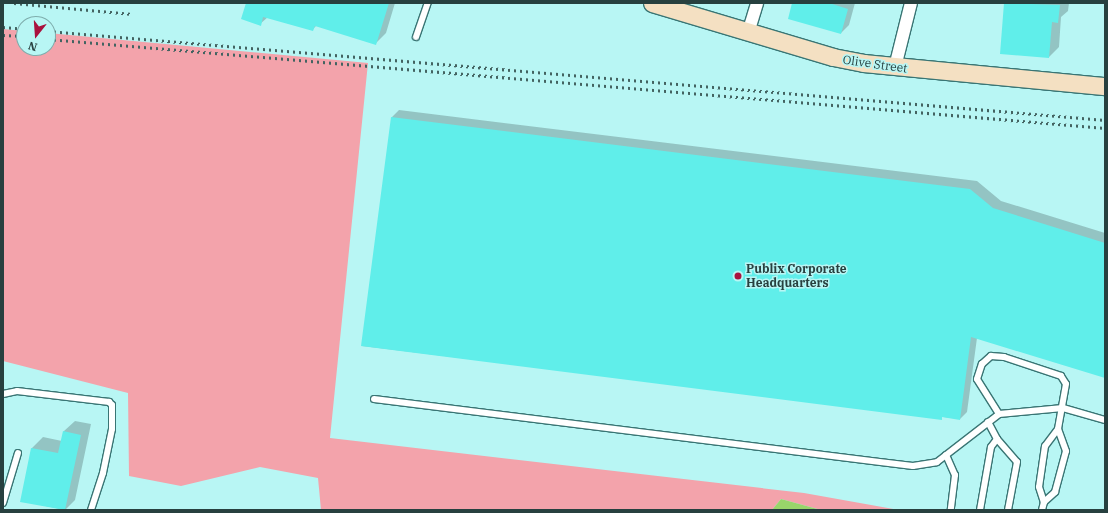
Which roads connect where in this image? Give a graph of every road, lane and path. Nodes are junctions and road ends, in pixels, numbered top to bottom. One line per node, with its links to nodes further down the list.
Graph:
1 (428, 3): 6 (lane)
2 (652, 3): 5 (main road, Olive Street)
3 (757, 3): 5 (street)
4 (912, 3): 7 (street)
5 (748, 33): 7 (main road, Olive Street)
6 (416, 37)
7 (895, 67): 8 (main road, Olive Street)
8 (1105, 86)
9 (3, 394): 21 (lane)
10 (374, 399): 18 (lane)
11 (1063, 408): 12 (lane); 12 (lane); 13 (lane); 15 (lane)
12 (999, 414): 14 (lane)
13 (1105, 420)
14 (988, 422): 16 (lane); 18 (lane)
15 (1058, 429): 19 (lane); 19 (lane)
16 (996, 439): 23 (lane); 24 (lane)
17 (18, 453): 20 (lane)
18 (946, 455): 22 (lane)
19 (1044, 502): 25 (lane)
20 (3, 503)
21 (91, 510)
22 (951, 510)
23 (980, 510)
24 (1008, 510)
25 (1042, 510)

